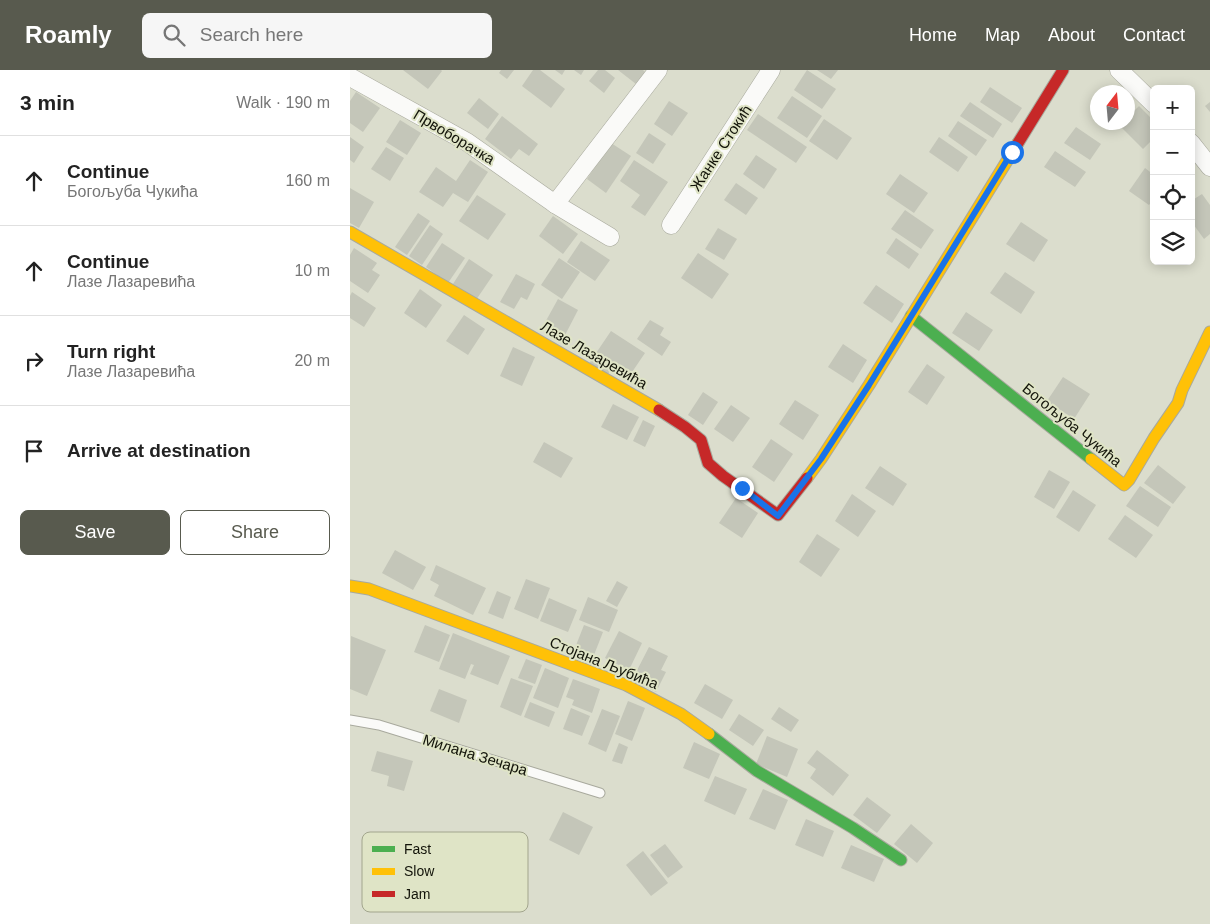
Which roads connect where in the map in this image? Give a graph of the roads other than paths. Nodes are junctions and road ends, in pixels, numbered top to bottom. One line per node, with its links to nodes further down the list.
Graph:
1 (658, 70): 9 (street)
2 (771, 70): 10 (street, Жанке Стокић)
3 (1063, 70): 13 (street)
4 (1120, 70): 6 (street)
5 (350, 77): 9 (street, Првоборачка)
6 (1150, 100)
7 (1195, 149): 8 (street)
8 (1210, 167)
9 (555, 204): 12 (street, Првоборачка)
10 (671, 225)
11 (350, 232): 13 (street, Лазе Лазаревића)
12 (610, 237)
13 (911, 316): 14 (street, Богољуба Чукића)
14 (1210, 332)
15 (350, 586): 18 (street, Стојана Љубића)
16 (350, 720): 17 (lane, Милана Зечара)
17 (600, 793)
18 (901, 860)

